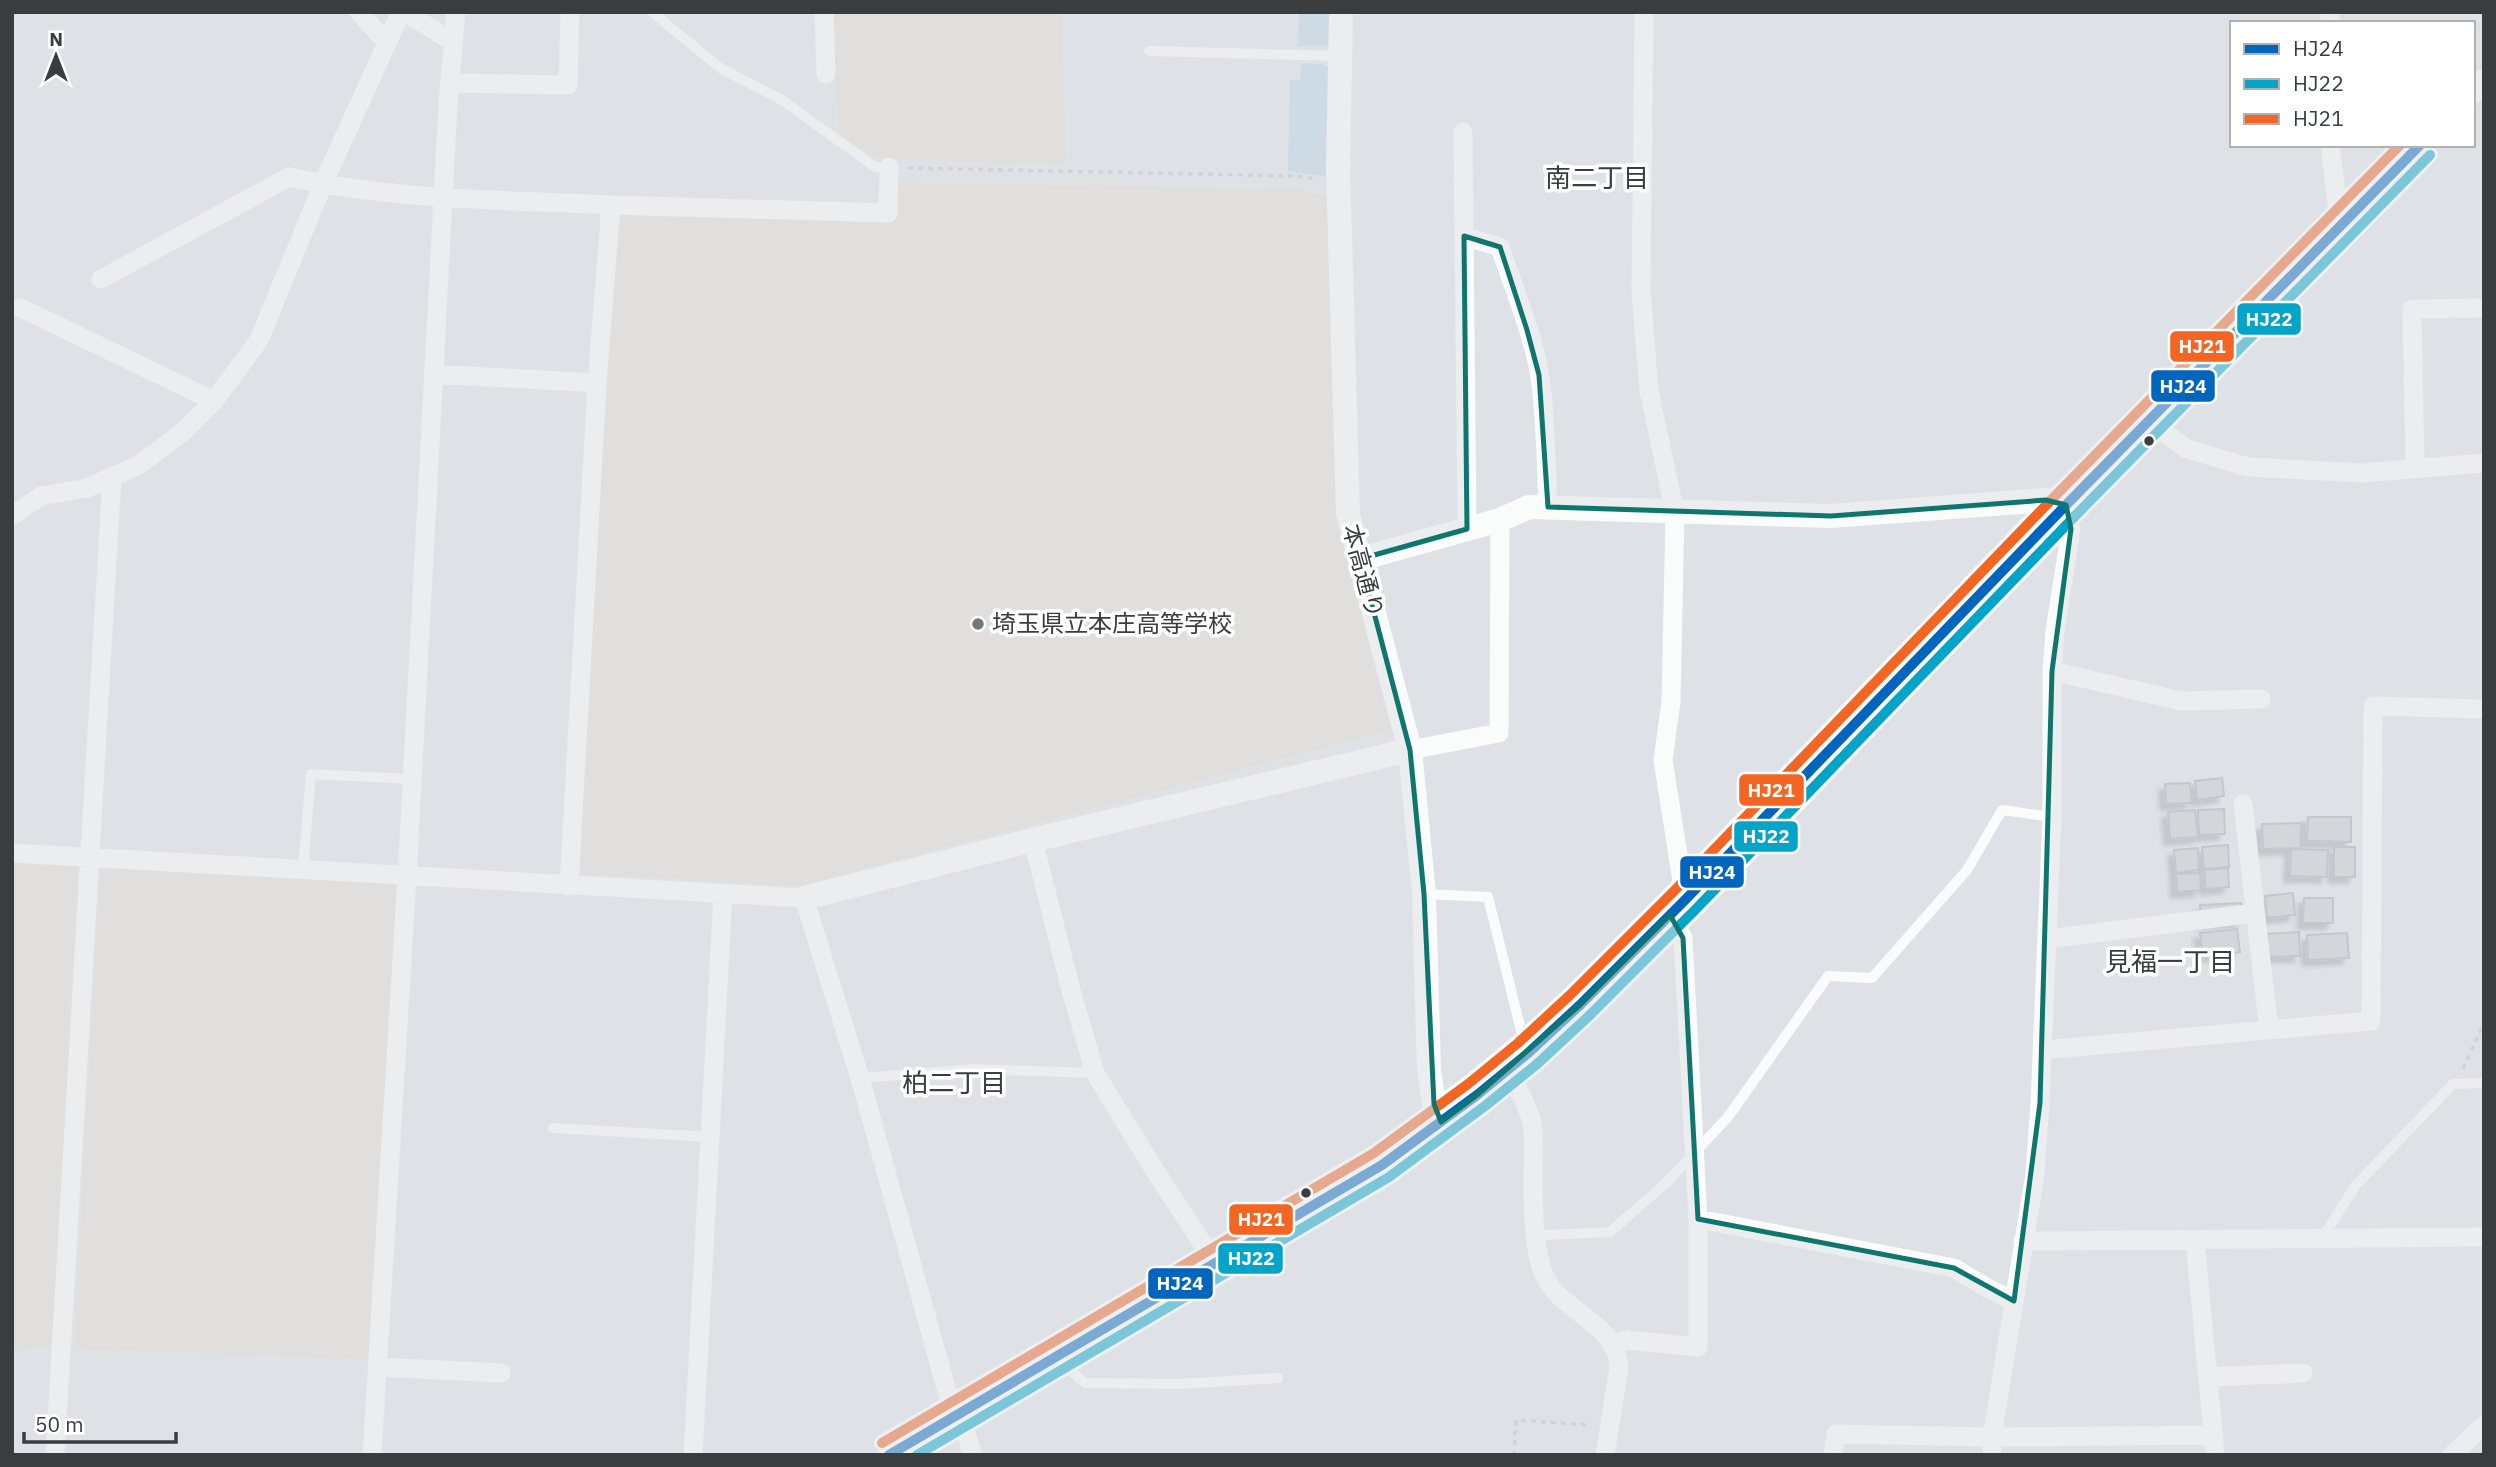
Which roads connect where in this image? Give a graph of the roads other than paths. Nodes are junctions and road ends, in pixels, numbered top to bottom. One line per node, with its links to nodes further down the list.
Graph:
1 (359, 12): 10 (street)
2 (403, 12): 9 (street); 10 (street)
3 (456, 12): 9 (street)
4 (570, 12): 14 (street)
5 (652, 12): 18 (lane)
6 (824, 12): 13 (street)
7 (1341, 12): 12 (street, 本高通り)
8 (1644, 12): 36 (street)
9 (453, 42): 14 (street)
10 (387, 43): 19 (street)
11 (1149, 51): 12 (lane)
12 (1340, 55): 40 (street, 本高通り)
13 (826, 74)
14 (450, 83): 20 (street)
15 (1463, 132): 23 (street)
16 (2330, 147): 22 (street)
17 (2418, 147): 22 (street)
18 (889, 167): 21 (street)
19 (323, 184): 20 (street); 24 (street); 29 (street)
20 (444, 197): 21 (street); 27 (street)
21 (611, 205): 28 (street)
22 (2340, 226): 30 (street)
23 (1464, 236): 35 (street); 39 (street)
24 (101, 279)
25 (21, 308): 29 (street)
26 (2484, 308): 32 (street)
27 (434, 374): 28 (street); 45 (street)
28 (597, 383): 53 (street)
29 (214, 401): 33 (street)
30 (2149, 422): 32 (street); 34 (street)
31 (2484, 463): 32 (street)
32 (2416, 469)
33 (112, 476): 37 (street); 50 (street)
34 (2066, 505): 36 (street); 41 (street); 57 (street)
35 (1548, 508): 36 (street); 38 (street)
36 (1675, 513): 57 (street)
37 (12, 516)
38 (1500, 520): 39 (street); 44 (street)
39 (1467, 528): 40 (street)
40 (1360, 559): 44 (street, 本高通り)
41 (2052, 671): 42 (street); 47 (street)
42 (2261, 699)
43 (2484, 709): 60 (street)
44 (1410, 750): 48 (street); 55 (street, 本高通り)
45 (412, 779): 51 (lane); 52 (street)
46 (2243, 804): 58 (street)
47 (2052, 817): 59 (street); 69 (lane)
48 (1033, 840): 56 (street); 63 (street)
49 (12, 853): 50 (street)
50 (91, 858): 51 (street); 89 (street)
51 (303, 870): 52 (street)
52 (407, 877): 53 (street); 80 (street)
53 (569, 886): 54 (street)
54 (723, 894): 56 (street); 68 (street)
55 (1424, 894): 62 (lane); 66 (street, 本高通り)
56 (804, 898): 64 (street)
57 (1677, 907): 62 (street); 69 (street)
58 (2255, 913): 59 (street); 60 (street)
59 (2047, 939): 61 (street)
60 (2269, 1030): 61 (street)
61 (2042, 1050): 75 (street)
62 (1517, 1061): 66 (street); 71 (street)
63 (1095, 1073): 64 (lane); 76 (street)
64 (860, 1078): 85 (street)
65 (2484, 1083): 73 (lane)
66 (1441, 1122): 76 (street)
67 (553, 1128): 68 (lane)
68 (710, 1137): 91 (street)
69 (1695, 1155): 70 (street); 71 (lane)
70 (1698, 1219): 77 (street); 78 (street)
71 (1536, 1233): 78 (street)
72 (2484, 1237): 73 (street)
73 (2321, 1238): 74 (street)
74 (2195, 1240): 75 (street); 83 (street)
75 (2023, 1241): 77 (street)
76 (1215, 1263): 79 (street)
77 (2014, 1301): 88 (street)
78 (1614, 1345): 94 (street)
79 (1054, 1356): 84 (lane); 85 (street)
80 (378, 1367): 81 (street); 90 (street)
81 (501, 1373)
82 (2303, 1373): 83 (street)
83 (2208, 1377): 87 (street)
84 (1278, 1378)
85 (961, 1412): 92 (street); 93 (street)
86 (2484, 1425): 96 (street)
87 (2214, 1445): 88 (street)
88 (1992, 1446): 95 (street)
89 (55, 1455)
90 (372, 1455)
91 (693, 1455)
92 (890, 1455)
93 (972, 1455)
94 (1605, 1455)
95 (1833, 1455)
96 (2452, 1455)

